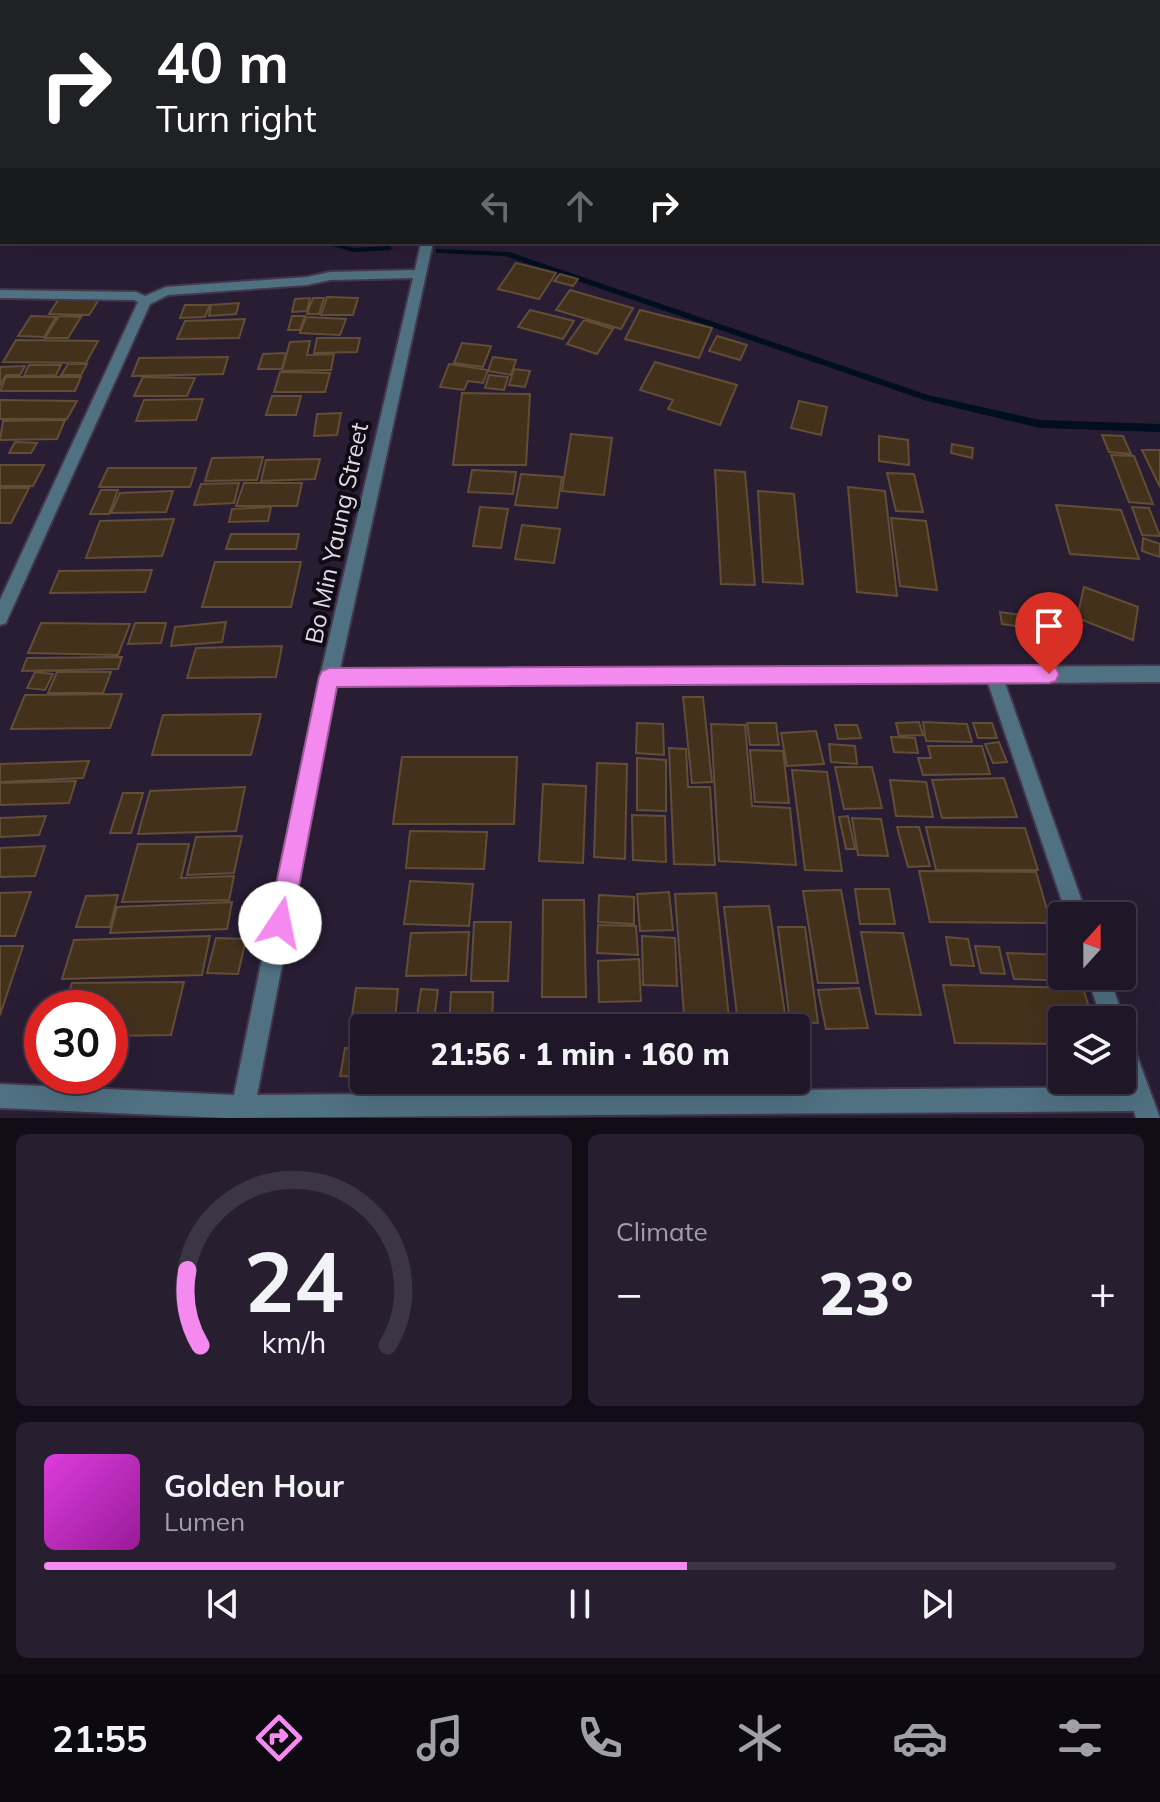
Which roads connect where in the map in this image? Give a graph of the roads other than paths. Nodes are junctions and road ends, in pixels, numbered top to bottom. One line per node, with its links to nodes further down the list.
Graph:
1 (426, 244): 2 (street, Bo Min Yaung Street)
2 (417, 274): 4 (street); 8 (street, Bo Min Yaung Street)
3 (0, 294): 4 (street)
4 (145, 301): 5 (street)
5 (0, 618)
6 (1160, 674): 7 (street)
7 (994, 675): 8 (street); 9 (street)
8 (329, 677): 14 (street, Bo Min Yaung Street)
9 (1072, 902)
10 (1136, 1085): 12 (street)
11 (0, 1096): 14 (street)
12 (1144, 1108): 13 (street)
13 (680, 1111): 14 (street)
14 (242, 1112)

